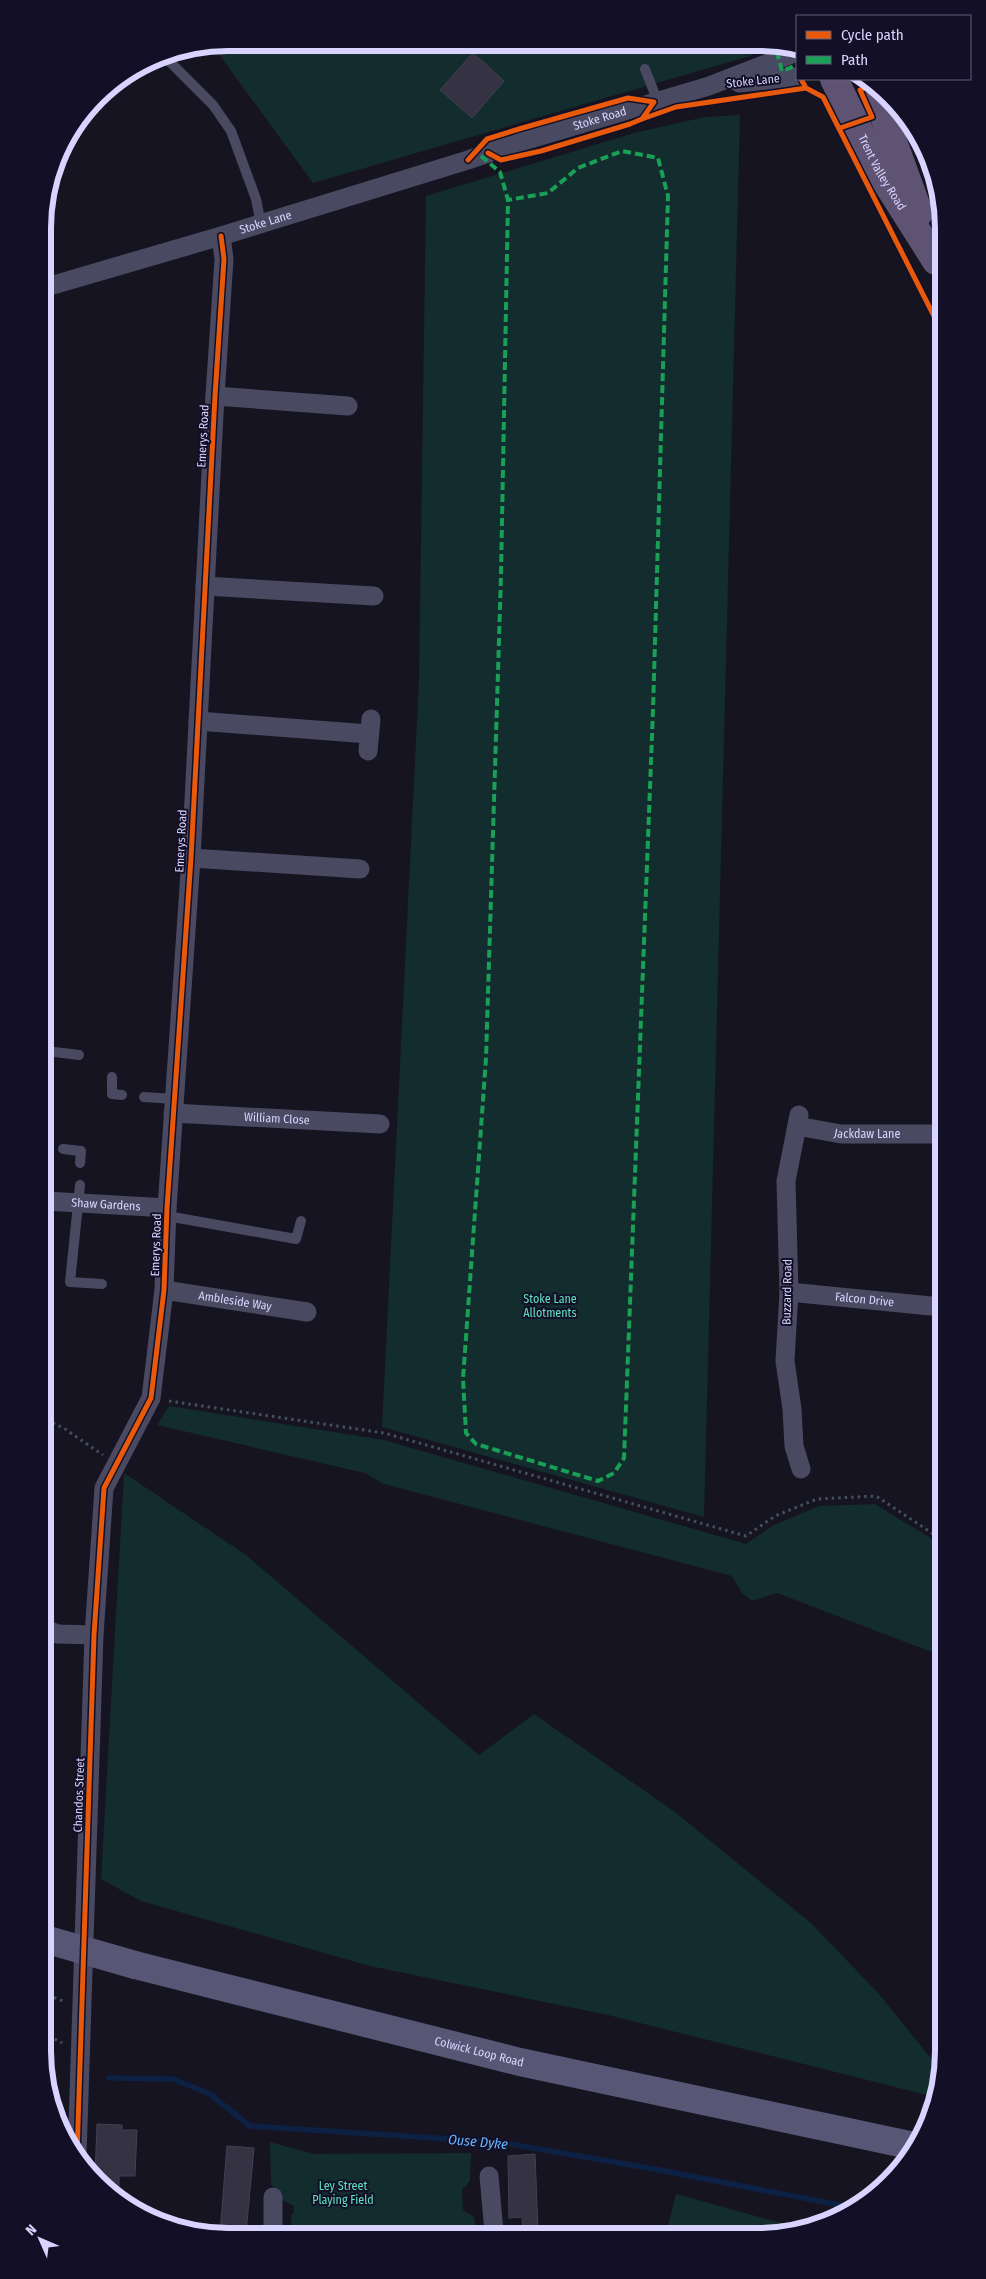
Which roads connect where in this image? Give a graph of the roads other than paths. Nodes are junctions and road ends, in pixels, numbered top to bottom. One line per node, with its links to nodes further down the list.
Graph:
1 (790, 55): 6 (street, Stoke Road)
2 (169, 62): 10 (lane)
3 (645, 69): 8 (lane)
4 (796, 77): 6 (street, Stoke Lane)
5 (834, 80): 13 (main road, Trent Valley Road)
6 (709, 86): 8 (street, Stoke Road)
7 (877, 97): 12 (main road, Trent Valley Road)
8 (658, 102): 9 (street, Stoke Road)
9 (488, 153): 10 (street, Stoke Lane)
10 (261, 224): 11 (street, Stoke Lane)
11 (221, 236): 14 (street, Stoke Lane); 15 (street, Emerys Road)
12 (935, 256)
13 (935, 259)
14 (51, 286)
15 (215, 396): 16 (street); 17 (street, Emerys Road)
16 (348, 406)
17 (205, 586): 18 (street); 19 (street, Emerys Road)
18 (374, 596)
19 (198, 721): 20 (street); 21 (street, Emerys Road)
20 (369, 735)
21 (191, 858): 22 (street); 28 (street, Emerys Road)
22 (360, 869)
23 (51, 1052): 24 (lane)
24 (79, 1055)
25 (112, 1077): 26 (lane)
26 (122, 1095)
27 (144, 1097): 28 (lane)
28 (174, 1106): 30 (street, William Close); 36 (street, Emerys Road)
29 (798, 1121): 31 (street, Jackdaw Lane); 40 (street, Buzzard Road)
30 (380, 1124)
31 (935, 1134)
32 (63, 1150): 33 (lane)
33 (80, 1163)
34 (78, 1194): 35 (street, Shaw Gardens); 36 (street, Shaw Gardens); 38 (lane)
35 (51, 1200)
36 (167, 1212): 37 (lane); 39 (street, Emerys Road)
37 (301, 1221)
38 (102, 1284)
39 (164, 1290): 42 (street, Ambleside Way); 43 (street, Emerys Road)
40 (789, 1292): 41 (street, Falcon Drive); 44 (street, Buzzard Road)
41 (935, 1305)
42 (308, 1312)
43 (128, 1440): 46 (street, Chandos Street)
44 (800, 1469)
45 (51, 1631): 46 (street)
46 (94, 1635): 48 (street, Chandos Street)
47 (51, 1941): 49 (main road, Colwick Loop Road, bridge)
48 (77, 2143)
49 (908, 2145)
50 (489, 2176): 53 (street)
51 (273, 2197): 52 (street)
52 (273, 2228)
53 (494, 2228)

